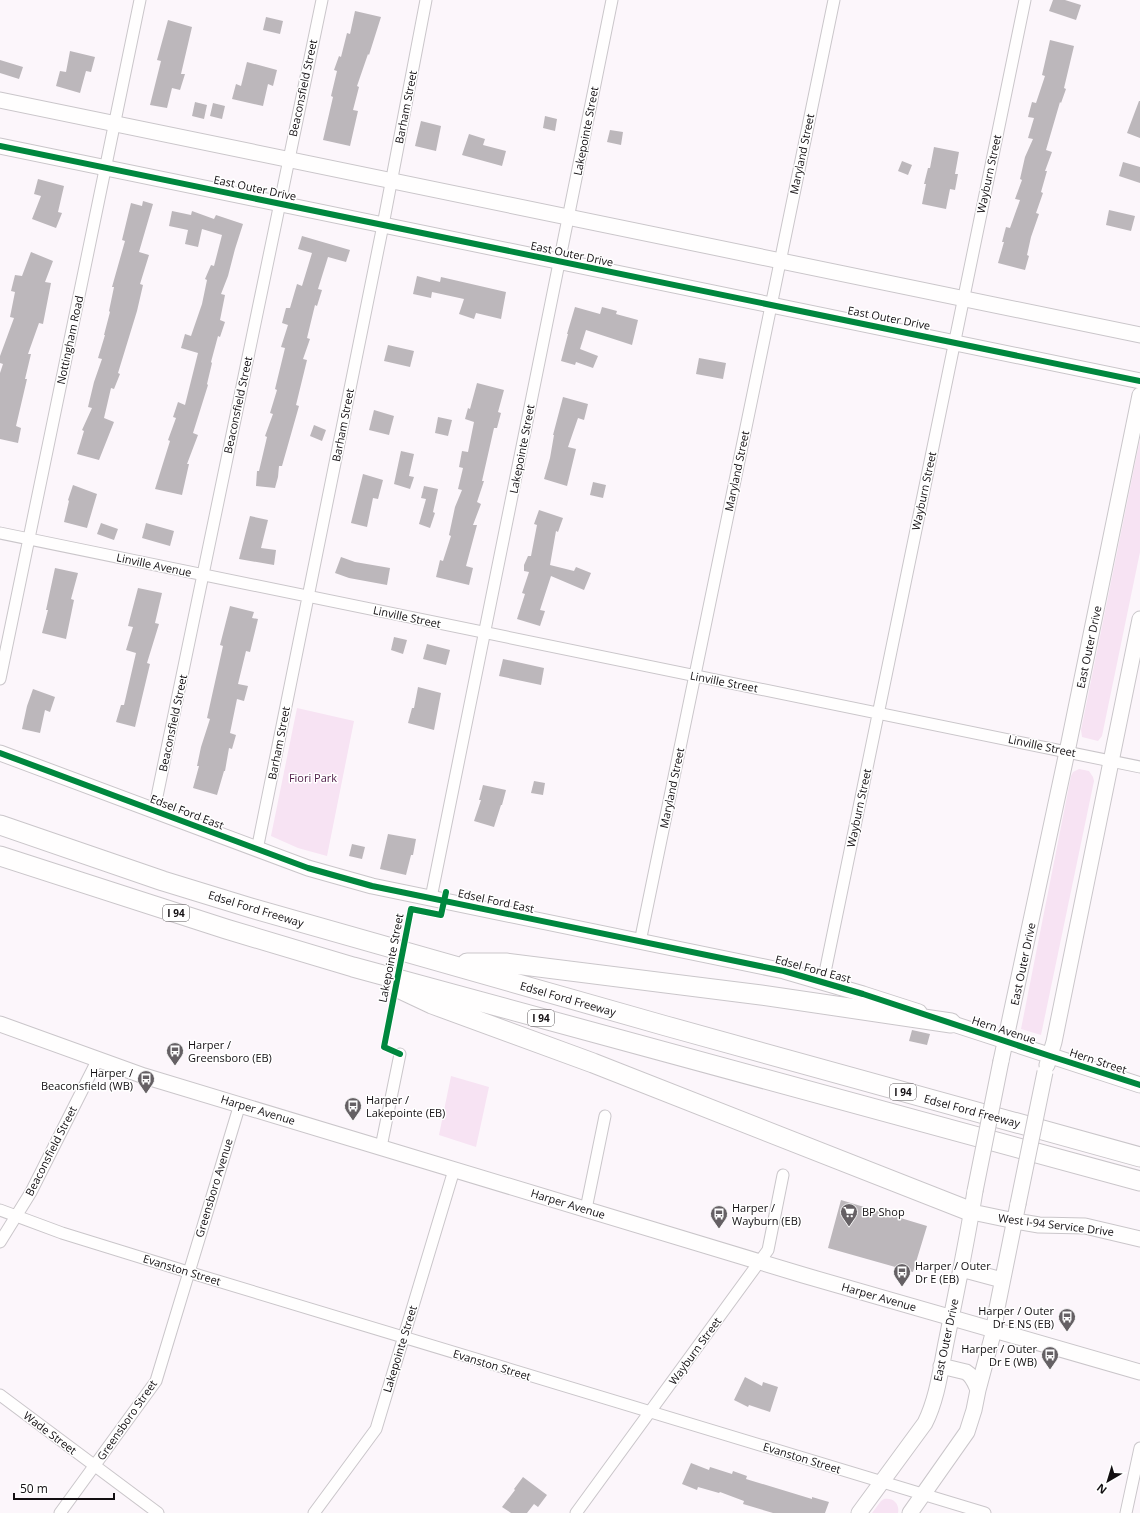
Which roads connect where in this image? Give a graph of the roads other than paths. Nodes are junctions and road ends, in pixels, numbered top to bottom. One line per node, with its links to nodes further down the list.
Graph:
1 (140, 0): 8 (street, Nottingham Road)
2 (322, 0): 10 (street, Beaconsfield Street)
3 (426, 0): 12 (street, Barham Street)
4 (612, 0): 14 (street, Lakepointe Street)
5 (834, 0): 16 (street, Maryland Street)
6 (1025, 0): 18 (street, Wayburn Street)
7 (0, 100): 8 (street)
8 (115, 124): 10 (street); 11 (street, Nottingham Road)
9 (0, 146): 11 (street, East Outer Drive)
10 (289, 160): 12 (street); 13 (street, Beaconsfield Street)
11 (106, 168): 13 (street, East Outer Drive); 26 (street, Nottingham Road)
12 (391, 181): 14 (street); 15 (street, Barham Street)
13 (279, 204): 15 (street, East Outer Drive); 27 (street, Beaconsfield Street)
14 (569, 218): 16 (street); 17 (street, Lakepointe Street)
15 (383, 225): 17 (street, East Outer Drive); 28 (street, Barham Street)
16 (780, 261): 18 (street); 19 (street, Maryland Street)
17 (560, 262): 19 (street, East Outer Drive); 30 (street, Lakepointe Street)
18 (964, 298): 20 (street); 21 (street, Wayburn Street)
19 (771, 305): 21 (street, East Outer Drive); 31 (street, Maryland Street)
20 (1140, 335)
21 (955, 342): 22 (street, East Outer Drive); 33 (street, Wayburn Street)
22 (1140, 381)
23 (1140, 395): 24 (street, East Outer Drive)
24 (1138, 420): 34 (street, East Outer Drive)
25 (0, 533): 26 (street, Linville Avenue)
26 (29, 539): 27 (street, Linville Avenue); 32 (street, Nottingham Road)
27 (203, 575): 28 (street, Linville Avenue); 38 (street, Beaconsfield Street)
28 (308, 597): 30 (street, Linville Street); 40 (street, Barham Street)
29 (1140, 619): 36 (street)
30 (485, 633): 31 (street, Linville Street); 42 (street, Lakepointe Street)
31 (695, 676): 33 (street, Linville Street); 43 (street, Maryland Street)
32 (0, 680)
33 (878, 712): 34 (street, Linville Street); 46 (street, Wayburn Street)
34 (1067, 752): 36 (street, Linville Street); 49 (street, East Outer Drive)
35 (0, 753): 38 (street, Edsel Ford East)
36 (1111, 761): 37 (street, Linville Street); 51 (street)
37 (1140, 767)
38 (154, 811): 40 (street, Edsel Ford East)
39 (0, 825): 44 (highway, Edsel Ford Freeway / I 94)
40 (257, 850): 42 (street, Edsel Ford East)
41 (0, 856): 45 (highway, I 94)
42 (431, 898): 43 (street, Edsel Ford East)
43 (640, 942): 46 (street, Edsel Ford East)
44 (443, 963): 47 (highway); 57 (highway, Edsel Ford Freeway / I 94)
45 (353, 967): 60 (highway, I 94); 63 (highway)
46 (823, 982): 47 (street, Edsel Ford East)
47 (951, 1023): 49 (street, Hern Avenue)
48 (0, 1024): 52 (street, Harper Avenue)
49 (1006, 1041): 51 (street, Hern Avenue); 63 (street, East Outer Drive, bridge)
50 (400, 1054): 56 (street)
51 (1050, 1056): 53 (street, Hern Street); 65 (street, bridge)
52 (98, 1059): 54 (street, Harper Avenue); 64 (street, Beaconsfield Street)
53 (1140, 1085)
54 (240, 1104): 56 (street, Harper Avenue); 70 (street, Greensboro Avenue)
55 (605, 1116): 61 (street)
56 (381, 1147): 58 (street, Harper Avenue)
57 (1140, 1157)
58 (454, 1170): 61 (street, Harper Avenue); 74 (street, Lakepointe Street)
59 (783, 1175): 68 (street, Wayburn Street)
60 (1140, 1181)
61 (586, 1209): 68 (street, Harper Avenue)
62 (0, 1210): 64 (street, Evanston Street)
63 (972, 1212): 65 (street, West I-94 Service Drive); 69 (street, East Outer Drive)
64 (16, 1216): 67 (street, Beaconsfield Street); 70 (street, Evanston Street)
65 (1015, 1221): 66 (street, West I-94 Service Drive); 71 (street)
66 (1140, 1238)
67 (0, 1242)
68 (760, 1262): 72 (street, Harper Avenue); 79 (street, Wayburn Street)
69 (961, 1269): 71 (street); 72 (street, East Outer Drive)
70 (188, 1272): 74 (street, Evanston Street); 81 (street, Greensboro Street)
71 (1002, 1280): 73 (street)
72 (951, 1317): 73 (street, Harper Avenue); 75 (street, East Outer Drive)
73 (994, 1330): 76 (street, Harper Avenue); 77 (street)
74 (403, 1338): 79 (street, Evanston Street); 86 (street, Lakepointe Street)
75 (941, 1366): 77 (street); 82 (street, East Outer Drive)
76 (1140, 1372)
77 (978, 1390): 83 (street)
78 (0, 1395): 81 (street, Wade Street)
79 (650, 1412): 82 (street, Evanston Street); 87 (street, Wayburn Street)
80 (1140, 1448): 91 (street)
81 (94, 1466): 84 (street, Greensboro Street); 85 (street, Wade Street)
82 (882, 1482): 83 (street, Evanston Street); 88 (street, East Outer Drive)
83 (924, 1495): 89 (street); 90 (street, Evanston Street)
84 (60, 1513)
85 (158, 1513)
86 (314, 1513)
87 (576, 1513)
88 (859, 1513)
89 (910, 1513)
90 (985, 1513)
91 (1126, 1513)

